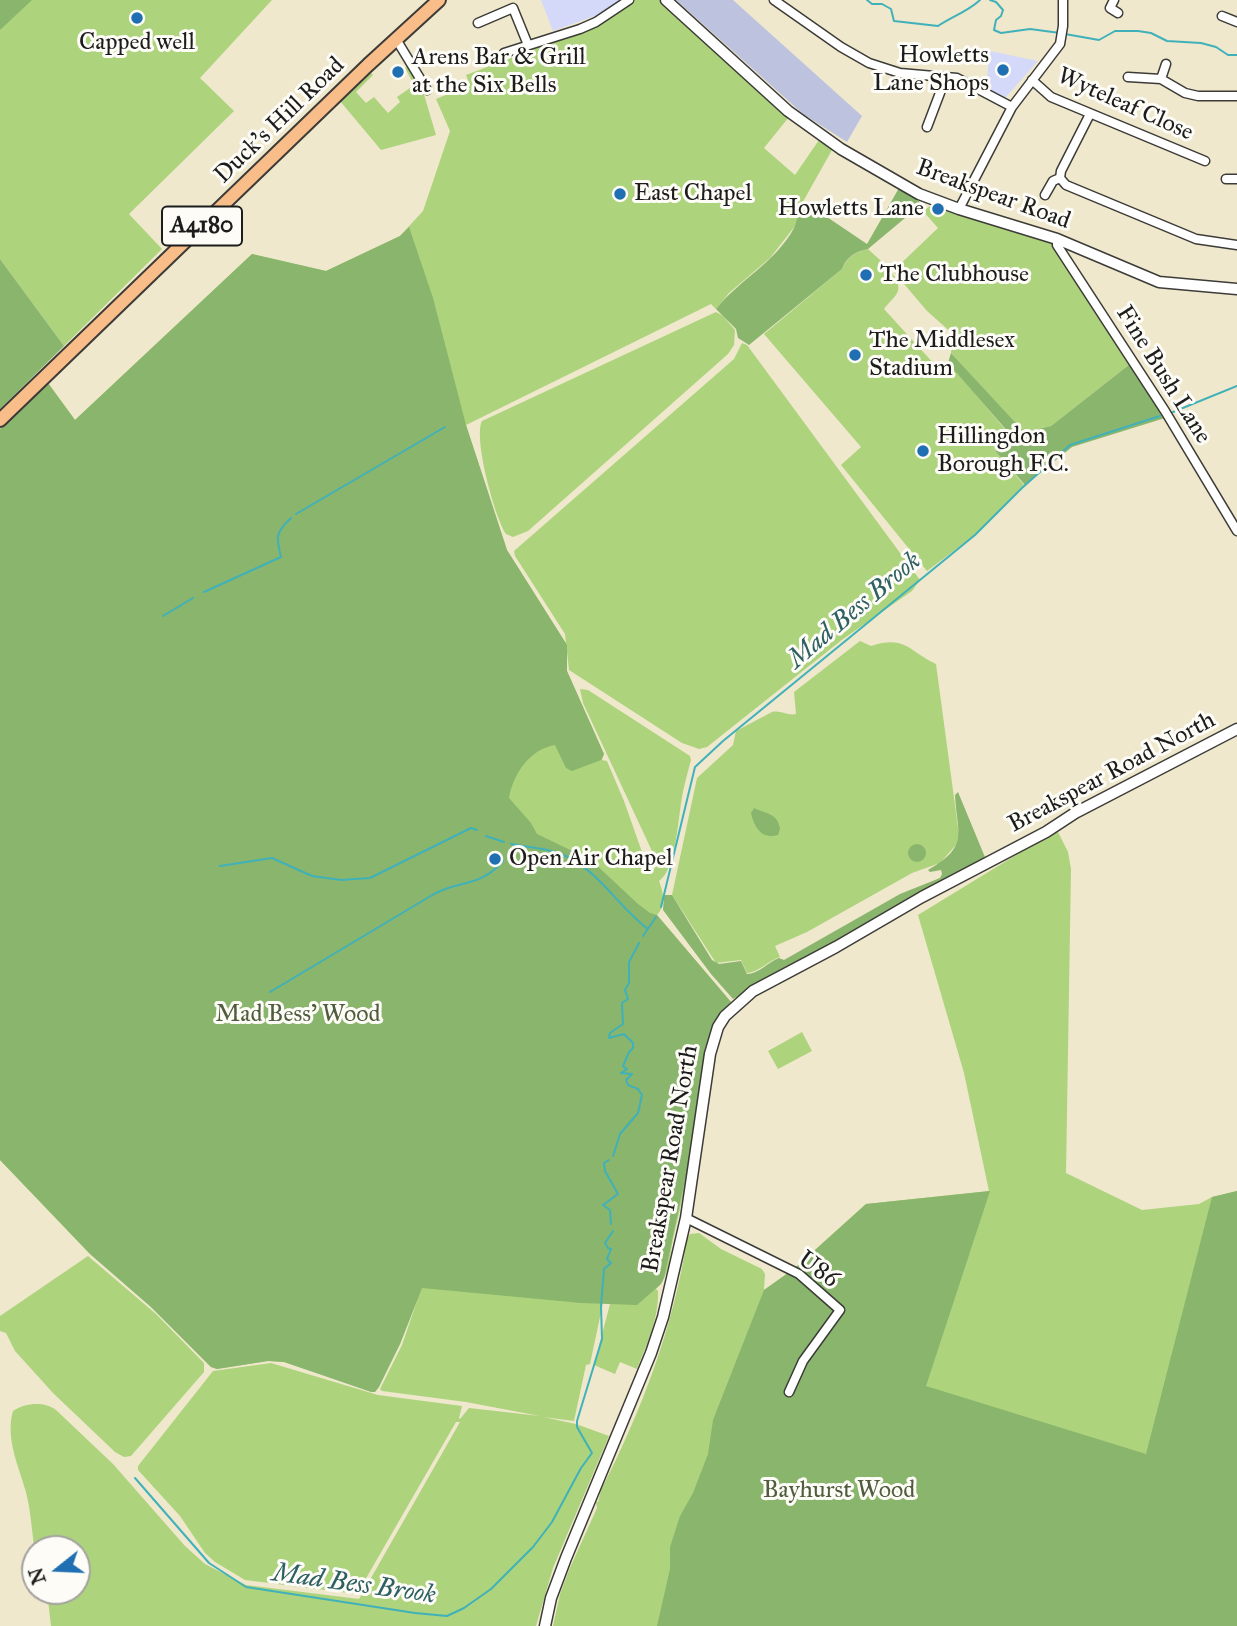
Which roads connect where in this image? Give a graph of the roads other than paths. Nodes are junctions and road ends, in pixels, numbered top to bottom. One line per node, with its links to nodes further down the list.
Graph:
1 (439, 0): 11 (main road, Duck's Hill Road / A4180)
2 (629, 0): 12 (street)
3 (666, 0): 29 (street, Breakspear Road)
4 (774, 0): 15 (street)
5 (1063, 0): 18 (street)
6 (1114, 0): 7 (street)
7 (1118, 13)
8 (1222, 16): 9 (street)
9 (1237, 22)
10 (478, 23): 12 (street)
11 (396, 39): 19 (street); 33 (main road, Duck's Hill Road / A4180)
12 (528, 45): 13 (street)
13 (504, 52)
14 (1167, 64): 17 (street)
15 (946, 77): 21 (street); 23 (street)
16 (1128, 77): 17 (street)
17 (1161, 79): 20 (street)
18 (1032, 80): 21 (street); 22 (street, Wyteleaf Close)
19 (427, 90)
20 (1237, 96)
21 (1012, 107): 29 (street)
22 (1090, 114): 24 (street, Wyteleaf Close); 25 (street)
23 (927, 127)
24 (1205, 161)
25 (1060, 178): 28 (street); 31 (street)
26 (1226, 179): 27 (street)
27 (1237, 179)
28 (1045, 195)
29 (959, 209): 30 (street, Breakspear Road)
30 (1057, 239): 32 (street, Breakspear Road); 34 (street, Fine Bush Lane)
31 (1237, 246)
32 (1237, 289)
33 (0, 420)
34 (1237, 531)
35 (1237, 729): 36 (street, Breakspear Road North)
36 (686, 1218): 37 (street, U86); 38 (street, Breakspear Road North)
37 (789, 1392)
38 (545, 1626)

